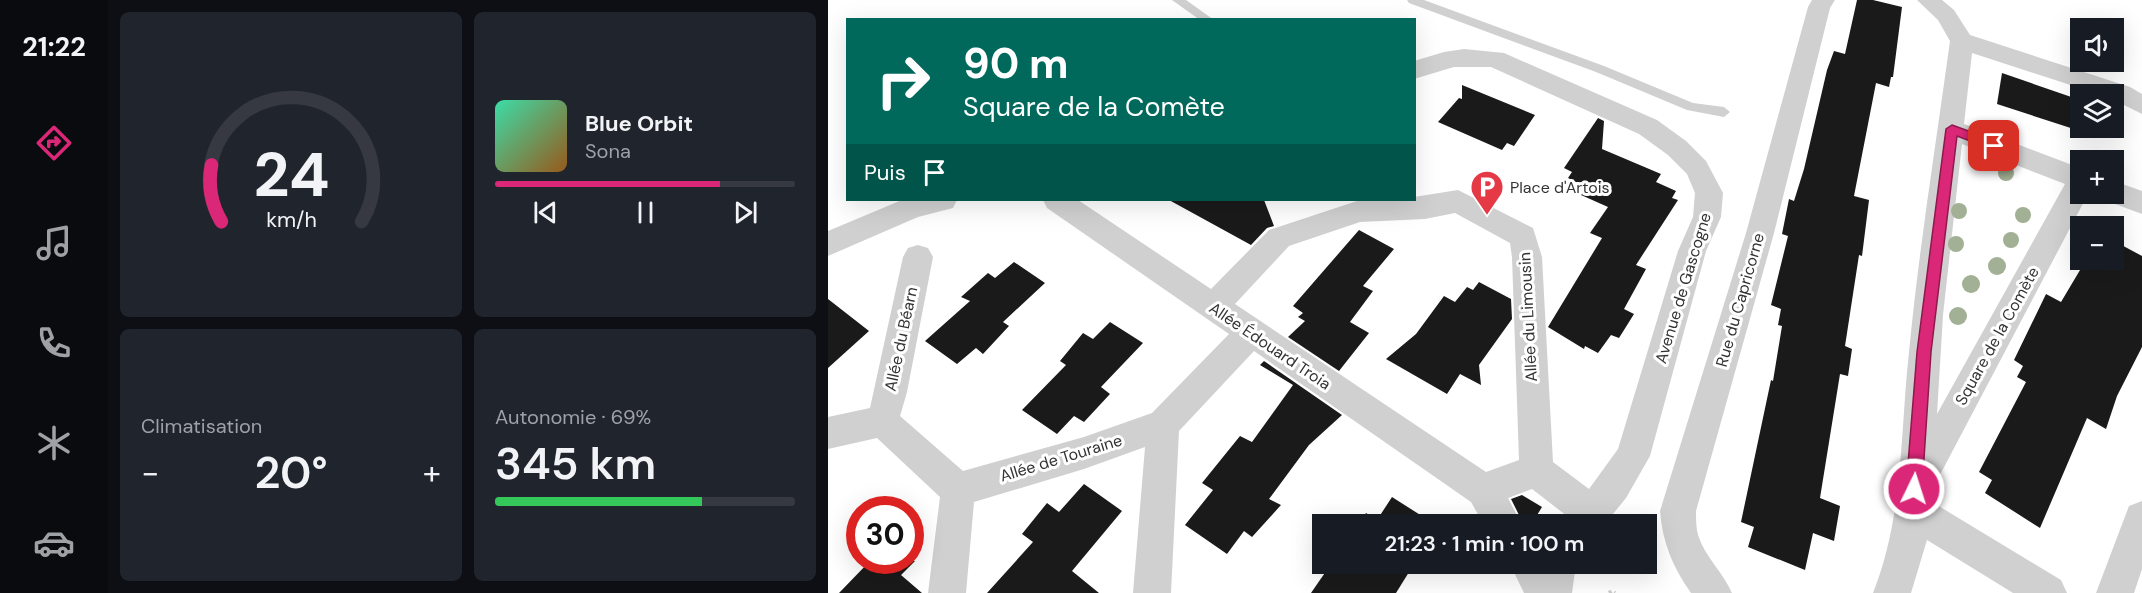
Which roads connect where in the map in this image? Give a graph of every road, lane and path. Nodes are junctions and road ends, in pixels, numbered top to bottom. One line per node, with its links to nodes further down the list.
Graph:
1 (1178, 0): 5 (lane)
2 (1413, 0): 9 (lane)
3 (1824, 0): 41 (street, Rue du Capricorne)
4 (1928, 0): 6 (street)
5 (1206, 18)
6 (1962, 41): 8 (street); 10 (street, Square de la Comète)
7 (1416, 70): 31 (street, Avenue de Gascogne)
8 (2142, 105)
9 (1724, 112)
10 (1952, 129): 11 (street, Square de la Comète); 28 (street, Square de la Comète)
11 (2070, 177)
12 (2124, 196): 17 (street)
13 (2070, 200): 28 (street, Square de la Comète)
14 (933, 201): 16 (street)
15 (1058, 201): 20 (street, Allée Édouard Troia)
16 (914, 203): 18 (street)
17 (2142, 203)
18 (828, 244)
19 (918, 257): 22 (street, Allée du Béarn)
20 (1214, 308): 21 (street, Allée Édouard Troia); 25 (street, Allée du Limousin)
21 (1251, 333): 23 (street, Allée de Touraine); 27 (street, Allée Édouard Troia)
22 (882, 421): 24 (street); 26 (street)
23 (1163, 425): 26 (street, Allée de Touraine); 36 (street)
24 (828, 433)
25 (1536, 471): 27 (street); 30 (street)
26 (958, 490): 35 (street)
27 (1483, 490): 29 (street, Allée Édouard Troia)
28 (1914, 500): 42 (street, Square de la Comète); 43 (street)
29 (1497, 514)
30 (1581, 514)
31 (1590, 514)
32 (2142, 519): 44 (street)
33 (1534, 574): 37 (street)
34 (1556, 574): 38 (street)
35 (947, 593)
36 (1152, 593)
37 (1545, 593)
38 (1553, 593)
39 (1609, 593): 40 (path)
40 (1615, 593)
41 (1713, 593)
42 (1892, 593)
43 (2048, 593)
44 (2115, 593)

